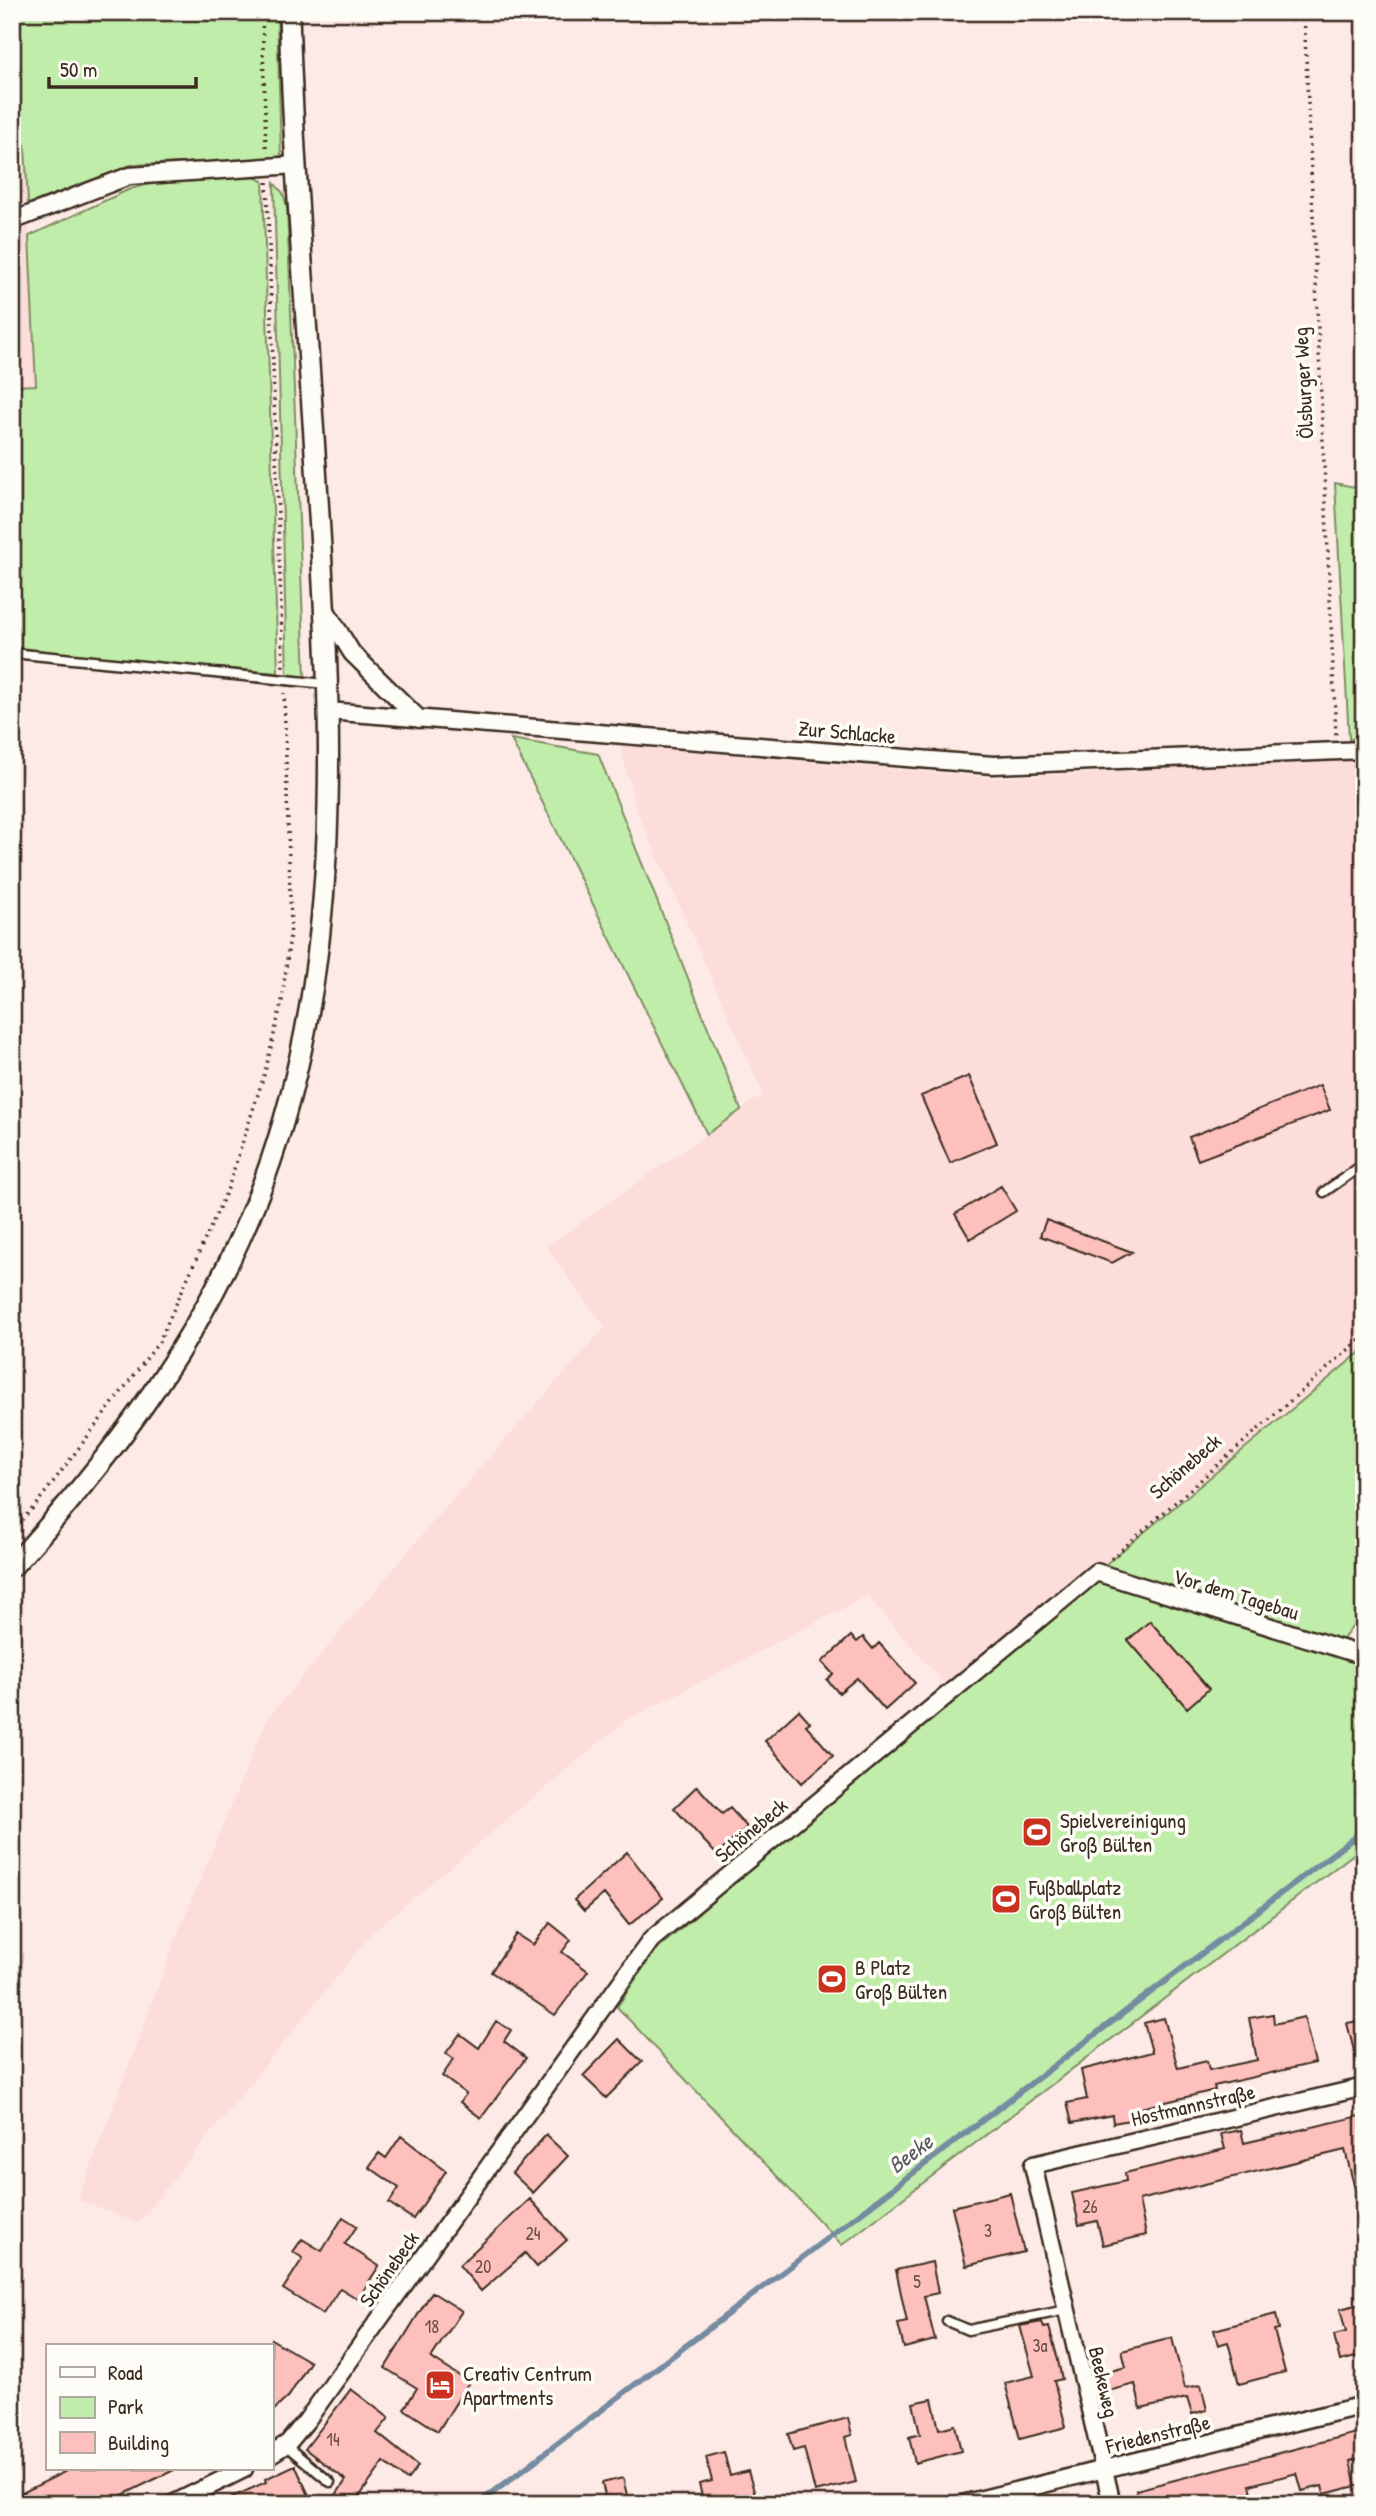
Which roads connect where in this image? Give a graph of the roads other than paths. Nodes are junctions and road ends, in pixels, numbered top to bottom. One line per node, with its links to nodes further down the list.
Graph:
1 (289, 12): 2 (street)
2 (297, 164): 3 (street); 4 (street)
3 (12, 221)
4 (325, 609): 6 (street); 8 (street)
5 (12, 653): 6 (lane)
6 (327, 685): 7 (street)
7 (328, 710): 8 (street, Zur Schlacke); 12 (street)
8 (419, 719): 9 (street, Zur Schlacke)
9 (1364, 750)
10 (1364, 1164): 11 (lane)
11 (1324, 1192)
12 (12, 1567)
13 (1096, 1572): 14 (street, Vor dem Tagebau); 20 (street, Schönebeck)
14 (1364, 1656)
15 (1364, 2087): 16 (street, Hostmannstraße)
16 (1032, 2165): 17 (street, Beekeweg)
17 (1066, 2310): 18 (lane); 21 (street, Beekeweg)
18 (947, 2321)
19 (1364, 2405): 21 (street, Friedenstraße)
20 (278, 2449): 23 (lane)
21 (1102, 2469): 25 (street, Friedenstraße); 26 (street, Beekeweg)
22 (242, 2470): 24 (street)
23 (330, 2482)
24 (173, 2504)
25 (962, 2504)
26 (1112, 2504)

